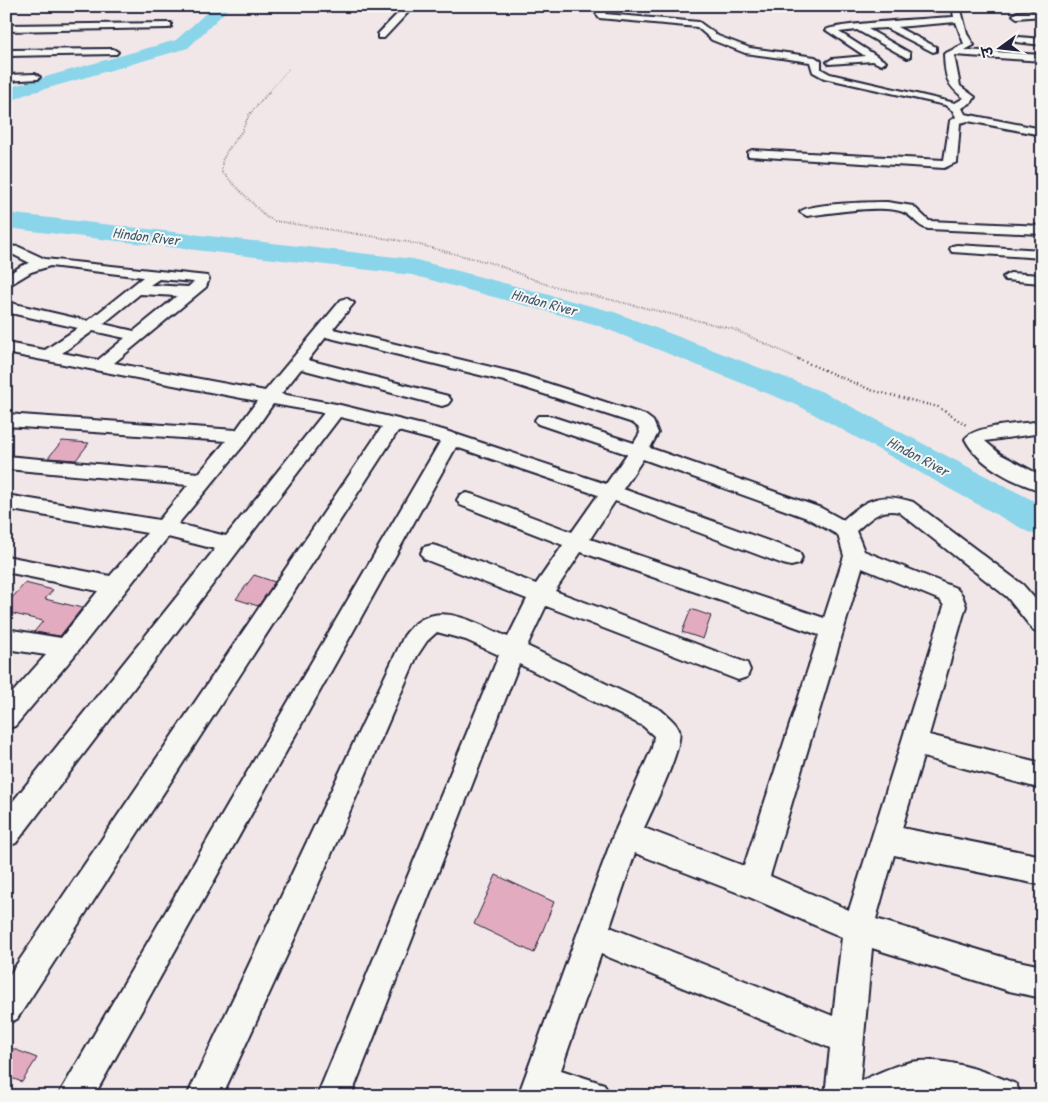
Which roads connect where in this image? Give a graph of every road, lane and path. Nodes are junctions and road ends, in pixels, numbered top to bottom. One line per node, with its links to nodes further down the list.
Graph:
1 (410, 6): 13 (street)
2 (605, 6): 26 (street)
3 (956, 6): 6 (street)
4 (1042, 13): 5 (street)
5 (1018, 15)
6 (959, 19): 7 (street); 18 (street)
7 (921, 22): 8 (street); 12 (street)
8 (887, 24): 10 (street); 16 (street)
9 (168, 25): 11 (street)
10 (857, 27): 20 (street); 22 (street)
11 (6, 28)
12 (935, 30)
13 (381, 36)
14 (1020, 40): 15 (street)
15 (1042, 42)
16 (933, 49)
17 (113, 52): 19 (street)
18 (953, 52): 21 (street); 26 (street)
19 (6, 53)
20 (907, 55)
21 (1042, 58)
22 (832, 62)
23 (289, 68): 59 (path)
24 (35, 77): 25 (street)
25 (6, 78)
26 (956, 107): 27 (street)
27 (965, 118): 28 (street); 29 (street)
28 (1042, 132)
29 (752, 154)
30 (807, 212): 31 (street)
31 (1035, 230): 34 (street)
32 (958, 249): 34 (street)
33 (6, 250): 35 (street)
34 (1042, 253)
35 (42, 262): 36 (street); 39 (street)
36 (154, 275): 40 (street); 41 (street)
37 (1010, 277): 38 (street)
38 (1042, 278)
39 (6, 283)
40 (136, 289): 41 (street); 44 (street)
41 (191, 292): 46 (street)
42 (346, 303): 45 (street)
43 (6, 307): 44 (street)
44 (92, 325): 46 (street); 48 (street)
45 (324, 332): 49 (street); 61 (street)
46 (136, 336): 50 (street)
47 (6, 348): 48 (street)
48 (46, 357): 50 (street)
49 (298, 363): 51 (street); 52 (street)
50 (102, 365): 51 (street)
51 (269, 397): 53 (street); 58 (street)
52 (442, 400)
53 (336, 410): 56 (street); 71 (street)
54 (6, 420): 58 (street)
55 (544, 420): 61 (street)
56 (394, 423): 60 (street); 95 (street)
57 (1042, 427): 59 (street)
58 (241, 436): 63 (street)
59 (977, 436): 64 (street)
60 (452, 439): 65 (street); 98 (street)
61 (639, 451): 65 (street); 69 (street)
62 (6, 462): 63 (street)
63 (203, 480): 68 (street)
64 (1042, 484)
65 (610, 492): 70 (street); 74 (street)
66 (467, 500): 70 (street)
67 (6, 502): 68 (street)
68 (162, 528): 71 (street); 76 (street)
69 (845, 530): 73 (street); 78 (street)
70 (576, 542): 77 (street); 79 (street)
71 (231, 545): 87 (street)
72 (432, 553): 77 (street)
73 (855, 556): 79 (street); 85 (street)
74 (791, 558)
75 (6, 564): 76 (street)
76 (115, 586): 81 (street)
77 (541, 594): 82 (street); 83 (street)
78 (1042, 624)
79 (832, 630): 91 (street)
80 (6, 638): 81 (street)
81 (66, 649): 84 (street)
82 (513, 650): 88 (street); 99 (street); 100 (street)
83 (738, 670)
84 (6, 718)
85 (914, 743): 86 (street); 89 (street)
86 (1042, 776)
87 (6, 833)
88 (627, 836): 91 (street); 93 (street)
89 (885, 839): 90 (street); 92 (street)
90 (1042, 871)
91 (753, 884): 92 (street)
92 (858, 929): 94 (street); 96 (street)
93 (592, 935): 96 (street); 97 (street)
94 (1042, 982)
95 (6, 1008)
96 (854, 1079): 102 (street)
97 (538, 1088): 101 (street)
98 (75, 1096)
99 (204, 1096)
100 (334, 1096)
101 (592, 1096)
102 (1004, 1096)

